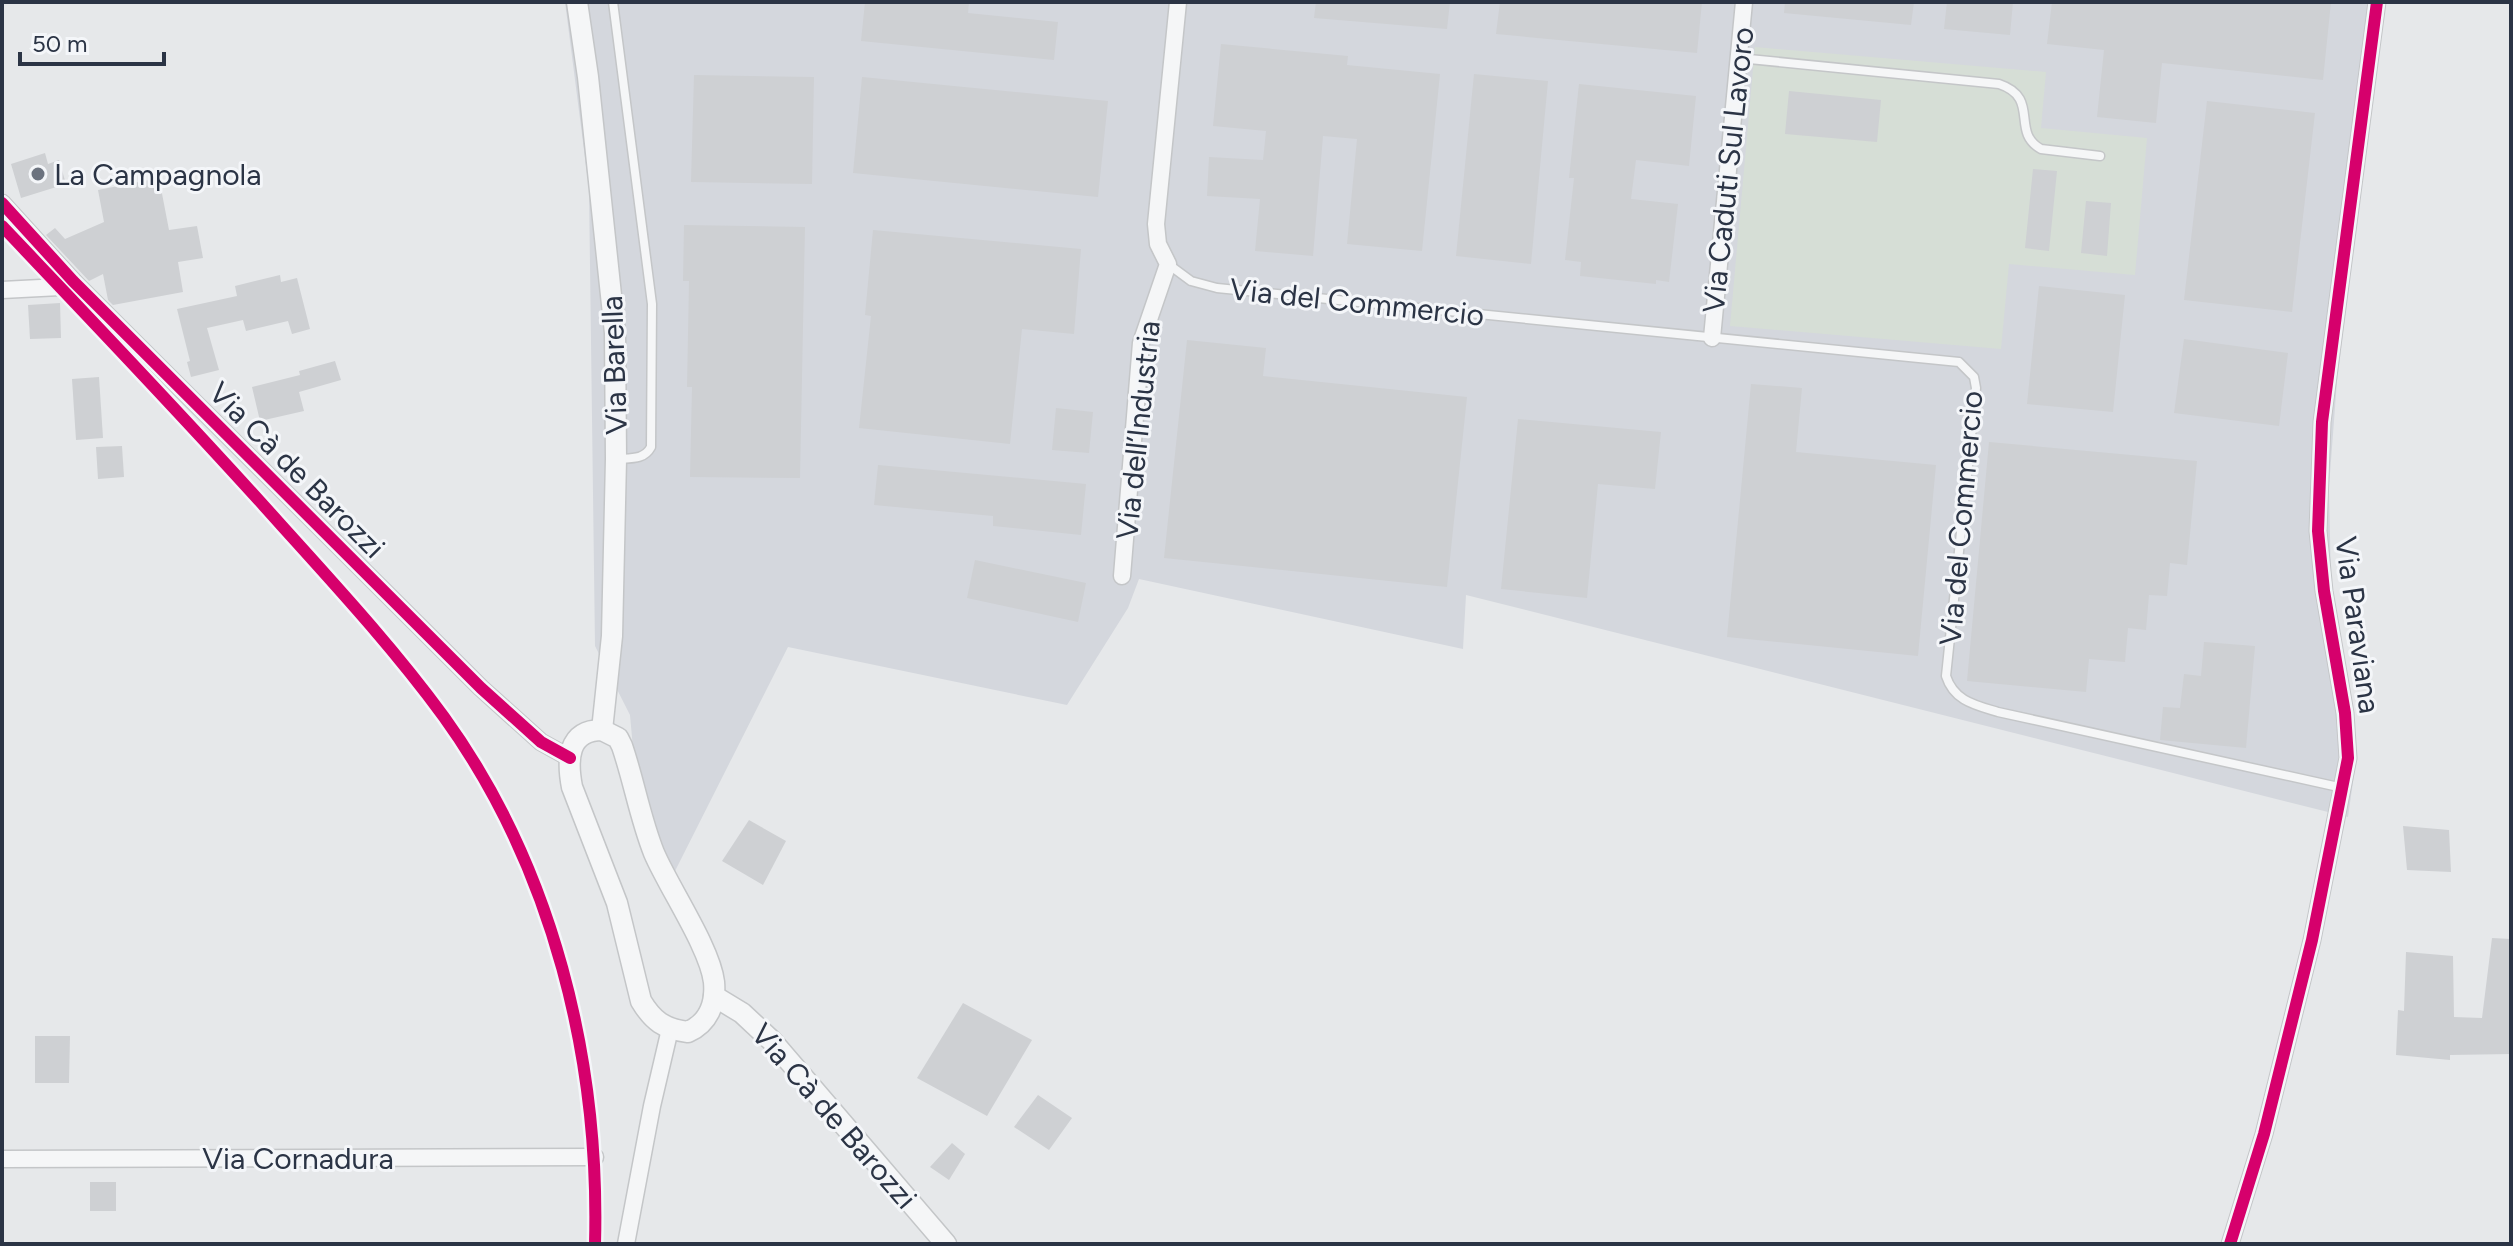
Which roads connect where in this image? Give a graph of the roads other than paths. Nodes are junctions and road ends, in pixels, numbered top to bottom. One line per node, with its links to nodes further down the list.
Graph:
1 (577, 2): 13 (street, Via Barella)
2 (613, 2): 13 (lane)
3 (1178, 2): 9 (street)
4 (1744, 2): 6 (street, Via Caduti Sul Lavoro)
5 (2377, 2): 17 (street, Via Paraviana)
6 (1739, 58): 7 (lane); 12 (street, Via Caduti Sul Lavoro)
7 (2100, 156)
8 (2, 203): 10 (street, Via Cà de Barozzi)
9 (1168, 264): 12 (lane, Via del Commercio); 14 (street, Via dell’Industria)
10 (73, 281): 11 (street); 16 (street, Via Cà de Barozzi)
11 (2, 290)
12 (1712, 338): 17 (lane, Via del Commercio)
13 (616, 459): 15 (street, Via Barella)
14 (1122, 576)
15 (602, 730): 16 (street); 18 (street)
16 (570, 758): 19 (street)
17 (2343, 788): 24 (street, Via Paraviana)
18 (714, 996): 19 (street); 23 (street, Via Cà de Barozzi)
19 (670, 1029): 22 (street)
20 (595, 1157): 21 (street, Via Cornadura)
21 (2, 1159)
22 (626, 1244)
23 (946, 1244)
24 (2230, 1244)

